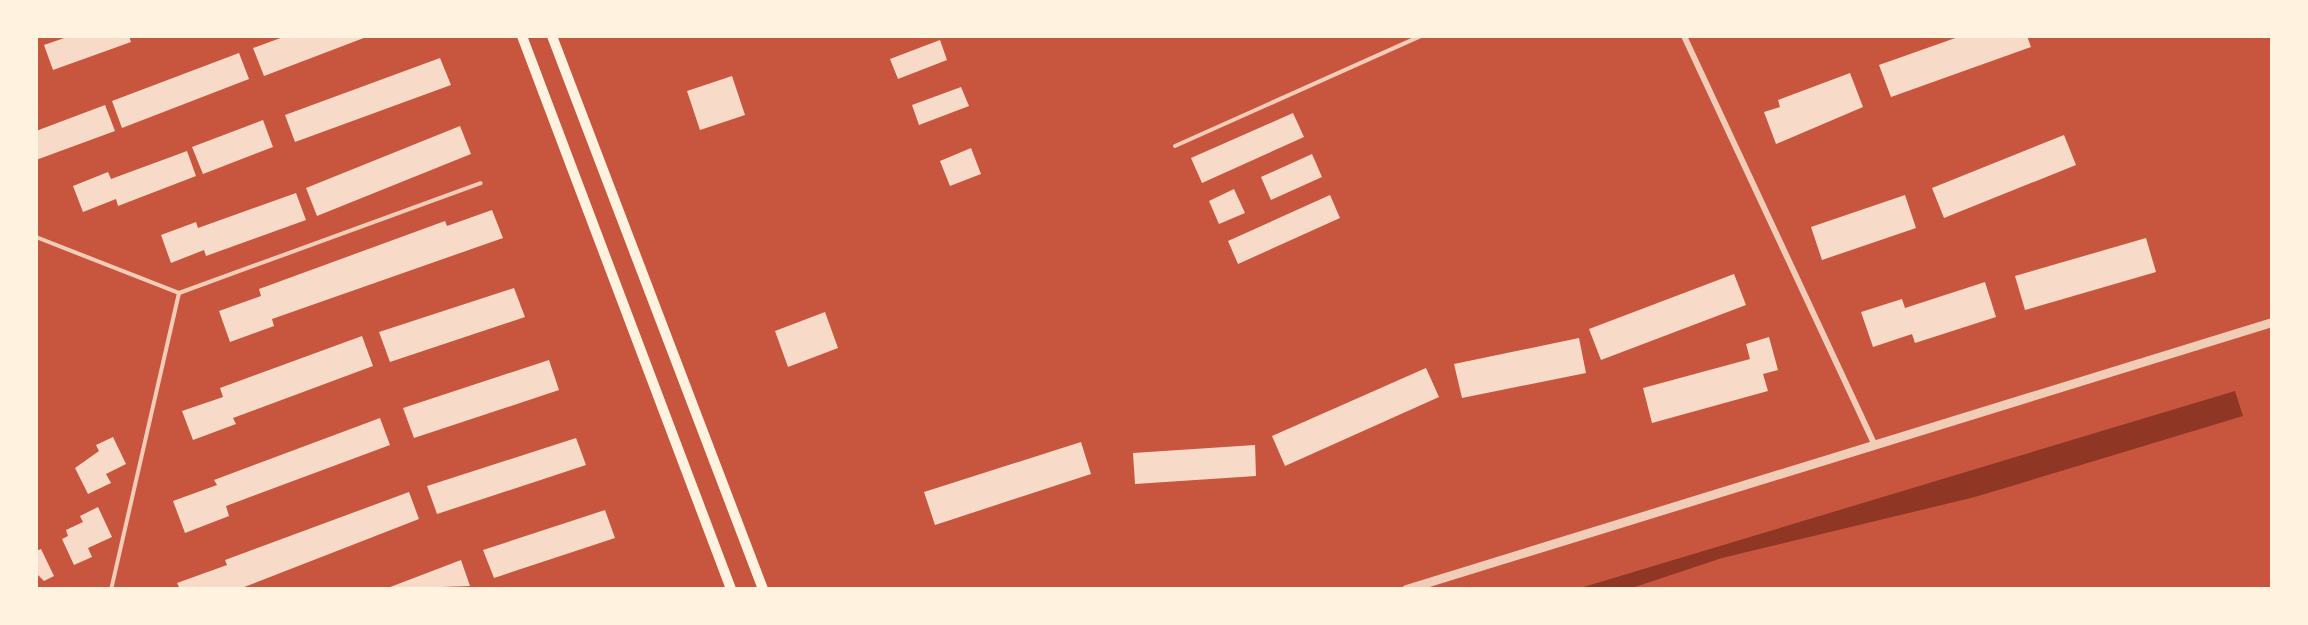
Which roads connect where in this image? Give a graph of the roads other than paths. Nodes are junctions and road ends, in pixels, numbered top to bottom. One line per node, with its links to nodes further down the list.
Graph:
1 (522, 36): 12 (main road)
2 (552, 36): 13 (main road)
3 (1421, 36): 5 (lane)
4 (1684, 36): 10 (street)
5 (1175, 146)
6 (481, 183): 8 (lane)
7 (36, 237): 8 (lane)
8 (179, 293): 11 (lane)
9 (2272, 322): 10 (street)
10 (1873, 442): 14 (street)
11 (111, 589)
12 (731, 589)
13 (763, 589)
14 (1406, 589)

